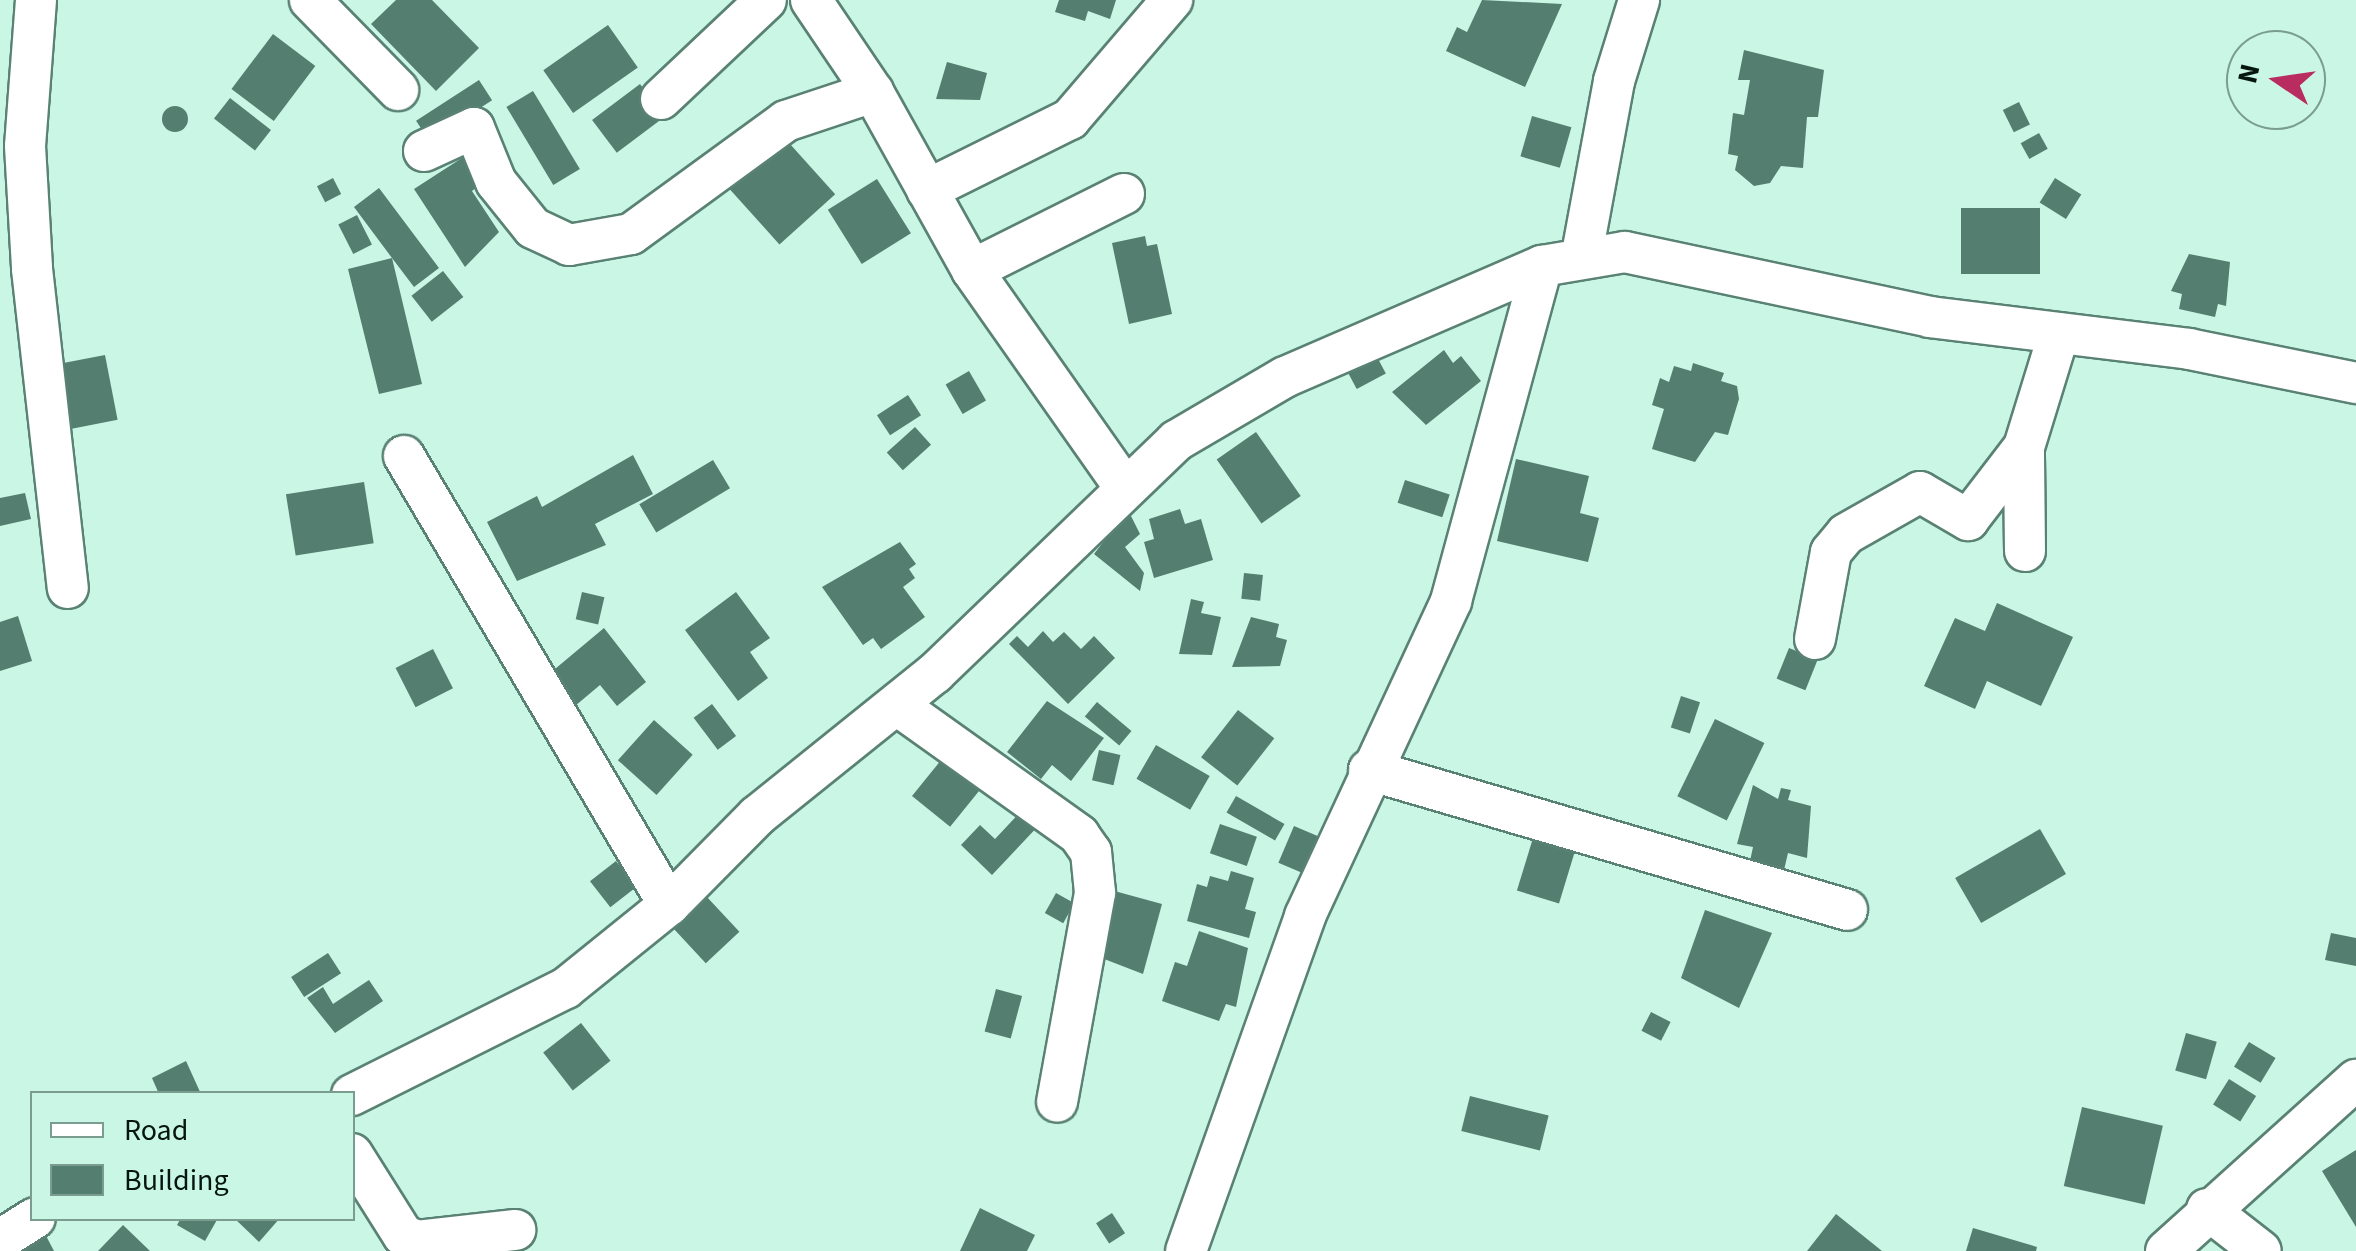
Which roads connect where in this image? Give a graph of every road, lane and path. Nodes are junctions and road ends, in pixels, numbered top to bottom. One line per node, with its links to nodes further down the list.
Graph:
1 (36, 0): 22 (street)
2 (310, 0): 7 (street)
3 (766, 0): 9 (street)
4 (811, 0): 8 (street)
5 (1172, 0): 11 (street)
6 (1640, 0): 13 (street)
7 (398, 90)
8 (873, 92): 10 (street); 11 (street)
9 (661, 98)
10 (424, 150)
11 (927, 190): 15 (street)
12 (1124, 194): 15 (street)
13 (1582, 254): 14 (street); 16 (street)
14 (1542, 266): 20 (street); 25 (street)
15 (972, 270): 20 (street)
16 (2059, 333): 17 (street); 18 (street)
17 (2356, 384)
18 (2024, 446): 21 (street); 23 (street)
19 (404, 456): 26 (street)
20 (1125, 488): 24 (street)
21 (2025, 551)
22 (68, 588)
23 (1815, 639)
24 (896, 705): 26 (street); 30 (street)
25 (1369, 770): 27 (street); 36 (street)
26 (670, 905): 29 (street)
27 (1848, 910)
28 (2356, 1080): 32 (street)
29 (355, 1094)
30 (1057, 1102)
31 (355, 1159): 34 (street)
32 (2207, 1208): 37 (street); 38 (street)
33 (30, 1221): 35 (street)
34 (515, 1230)
35 (0, 1240)
36 (1186, 1251)
37 (2166, 1251)
38 (2261, 1251)

